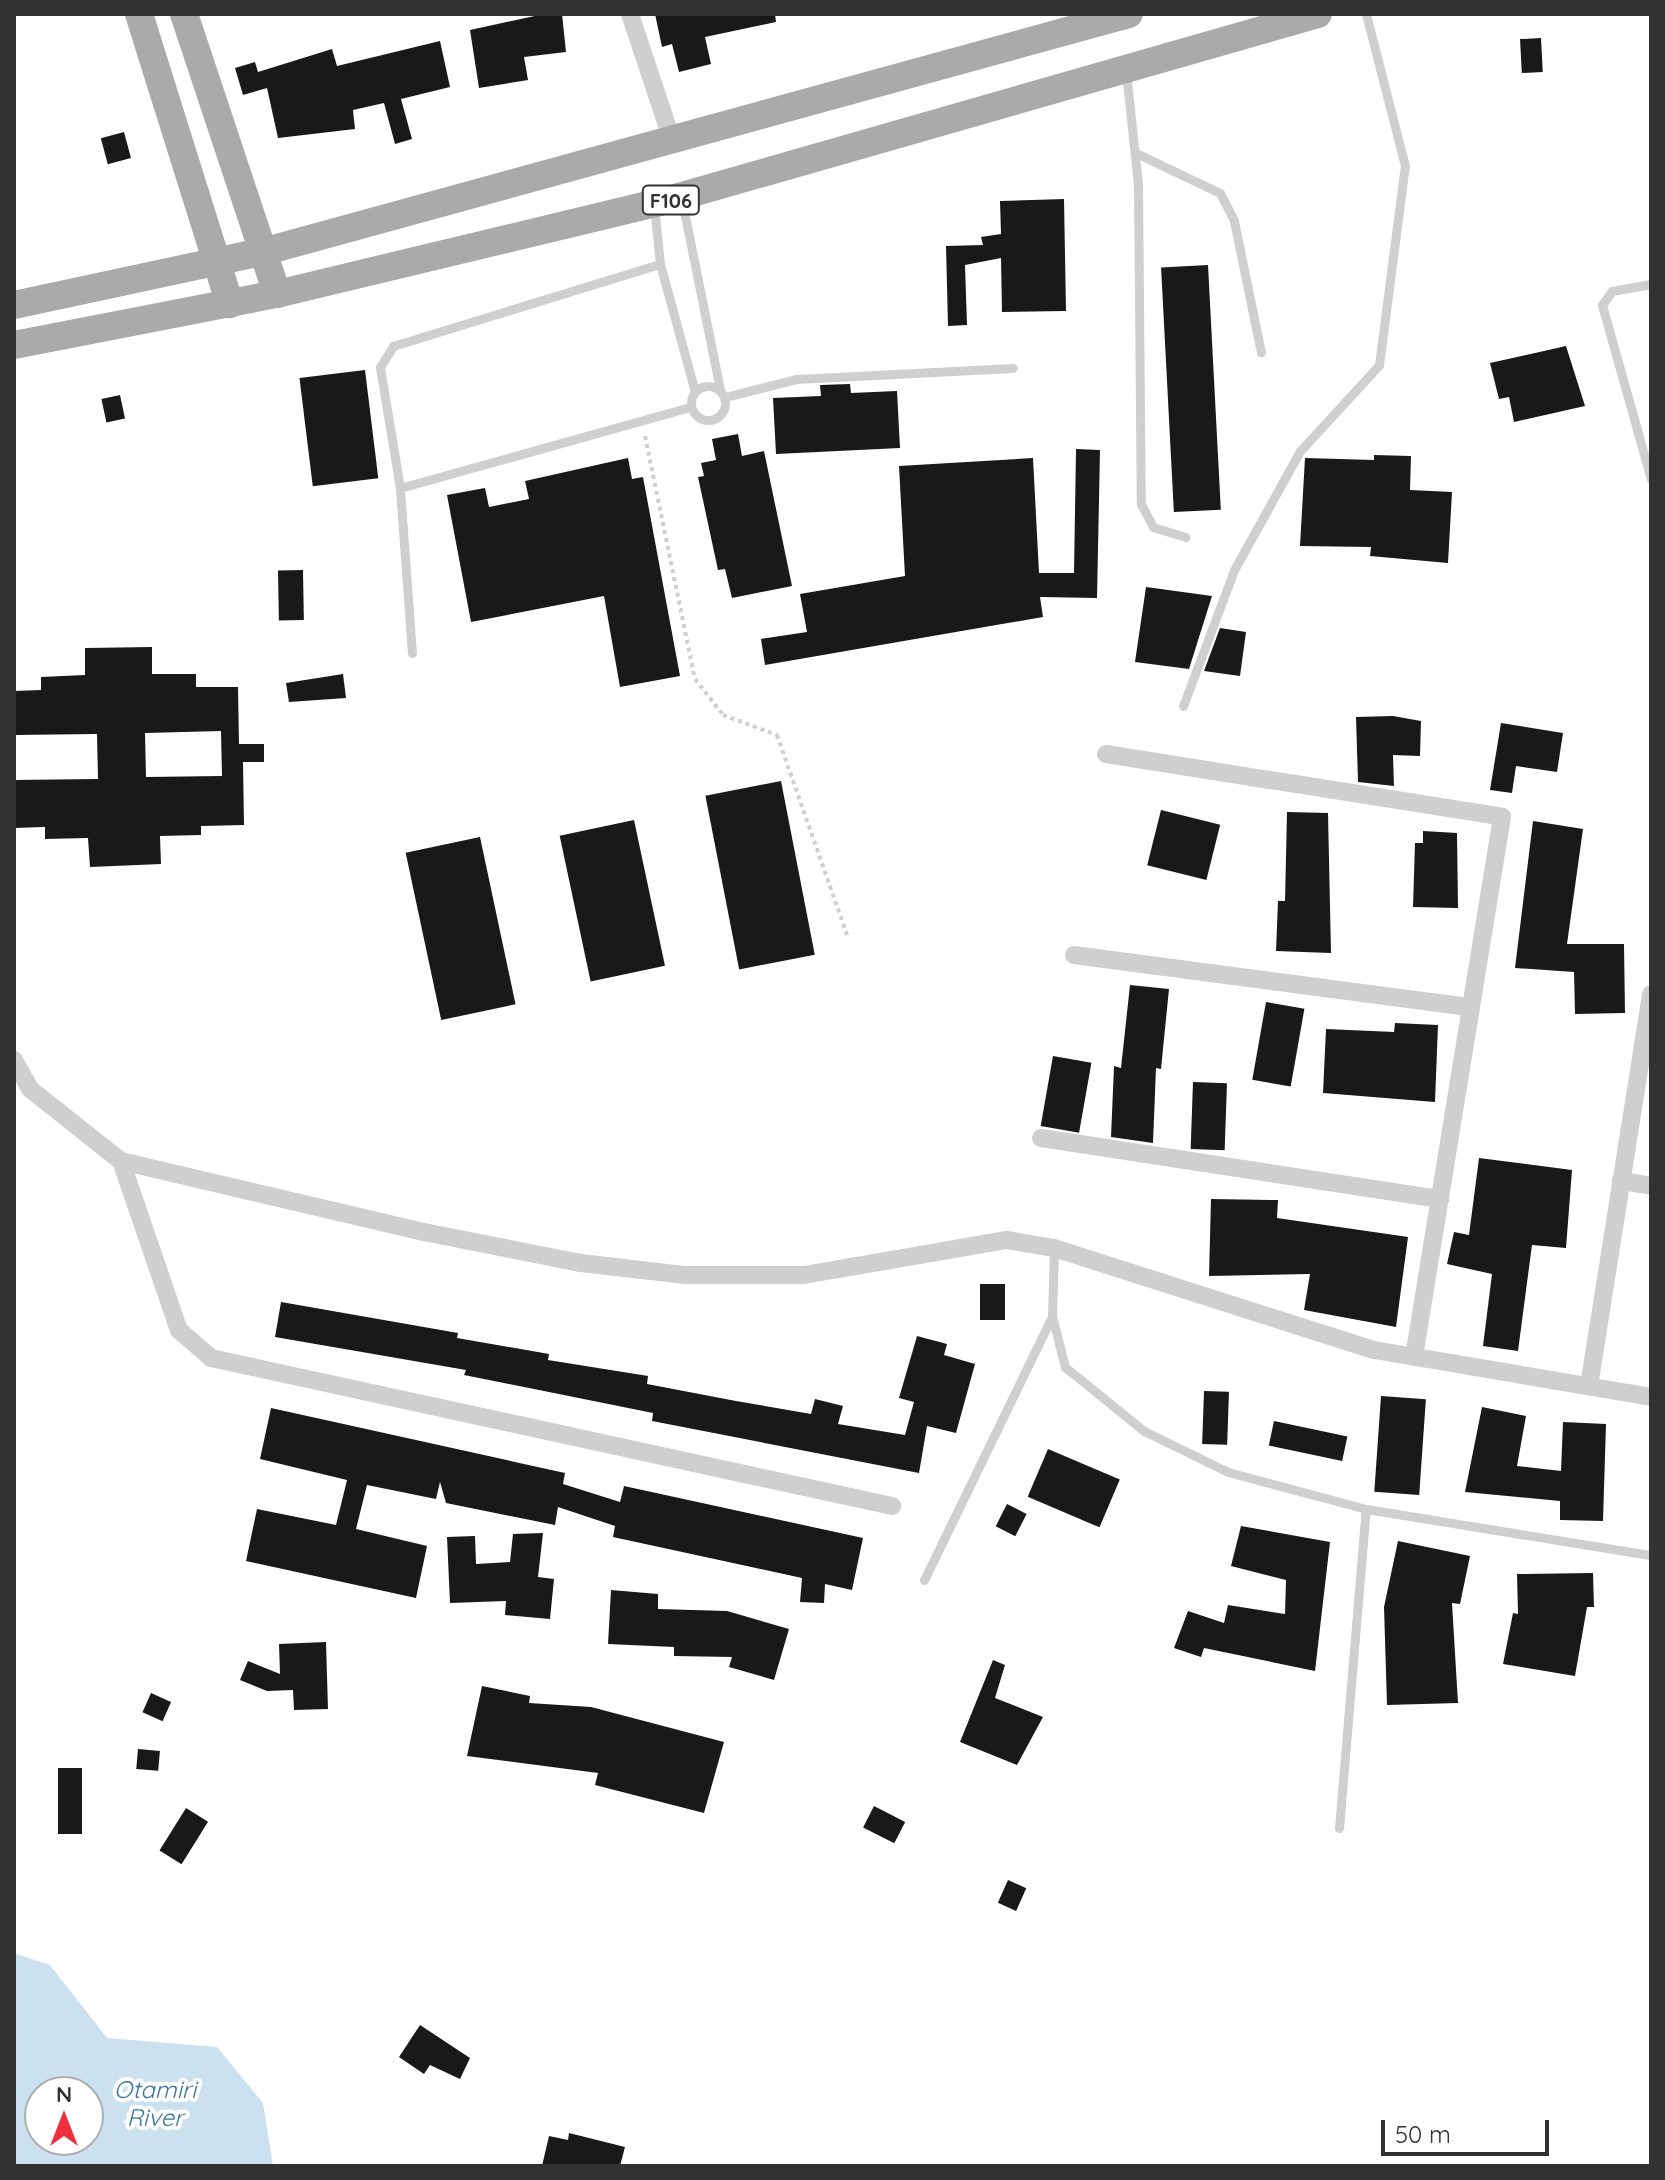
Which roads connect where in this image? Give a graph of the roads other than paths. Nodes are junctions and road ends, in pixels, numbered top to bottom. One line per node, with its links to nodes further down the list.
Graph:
1 (139, 14): 13 (main road)
2 (184, 14): 12 (main road)
3 (630, 14): 8 (street)
4 (1129, 14): 8 (main road, F106)
5 (1318, 14): 7 (main road, F106)
6 (1366, 14): 29 (lane)
7 (1126, 69): 9 (lane); 10 (main road, F106)
8 (673, 143): 12 (main road, F106)
9 (1136, 153): 20 (lane); 27 (lane)
10 (681, 197): 11 (main road, F106); 23 (lane)
11 (653, 204): 14 (lane); 16 (main road, F106)
12 (266, 251): 13 (main road, F106); 16 (main road)
13 (217, 262): 17 (main road); 18 (main road, F106)
14 (660, 264): 22 (lane); 26 (lane)
15 (1651, 284): 25 (lane)
16 (277, 294): 17 (main road, F106)
17 (230, 304): 19 (main road, F106)
18 (14, 305)
19 (14, 345)
20 (1261, 352)
21 (1013, 368): 23 (lane)
22 (695, 392): 23 (lane); 24 (lane)
23 (722, 393): 24 (lane)
24 (691, 407): 26 (lane)
25 (1651, 479)
26 (400, 488): 28 (lane)
27 (1186, 537)
28 (412, 653)
29 (1183, 706)
30 (1106, 754): 33 (street)
31 (1074, 955): 33 (street)
32 (1651, 994): 37 (street)
33 (1471, 1007): 39 (street)
34 (14, 1060): 36 (street)
35 (1041, 1138): 39 (street)
36 (121, 1161): 40 (street); 45 (street)
37 (1621, 1181): 38 (street); 43 (street)
38 (1651, 1186)
39 (1440, 1199): 42 (street)
40 (1054, 1248): 41 (lane); 42 (street)
41 (1052, 1316): 46 (lane); 48 (lane)
42 (1414, 1357): 43 (street)
43 (1589, 1386): 44 (street)
44 (1651, 1397)
45 (892, 1506)
46 (1366, 1509): 47 (lane); 49 (lane)
47 (1651, 1555)
48 (924, 1580)
49 (1339, 1828)

